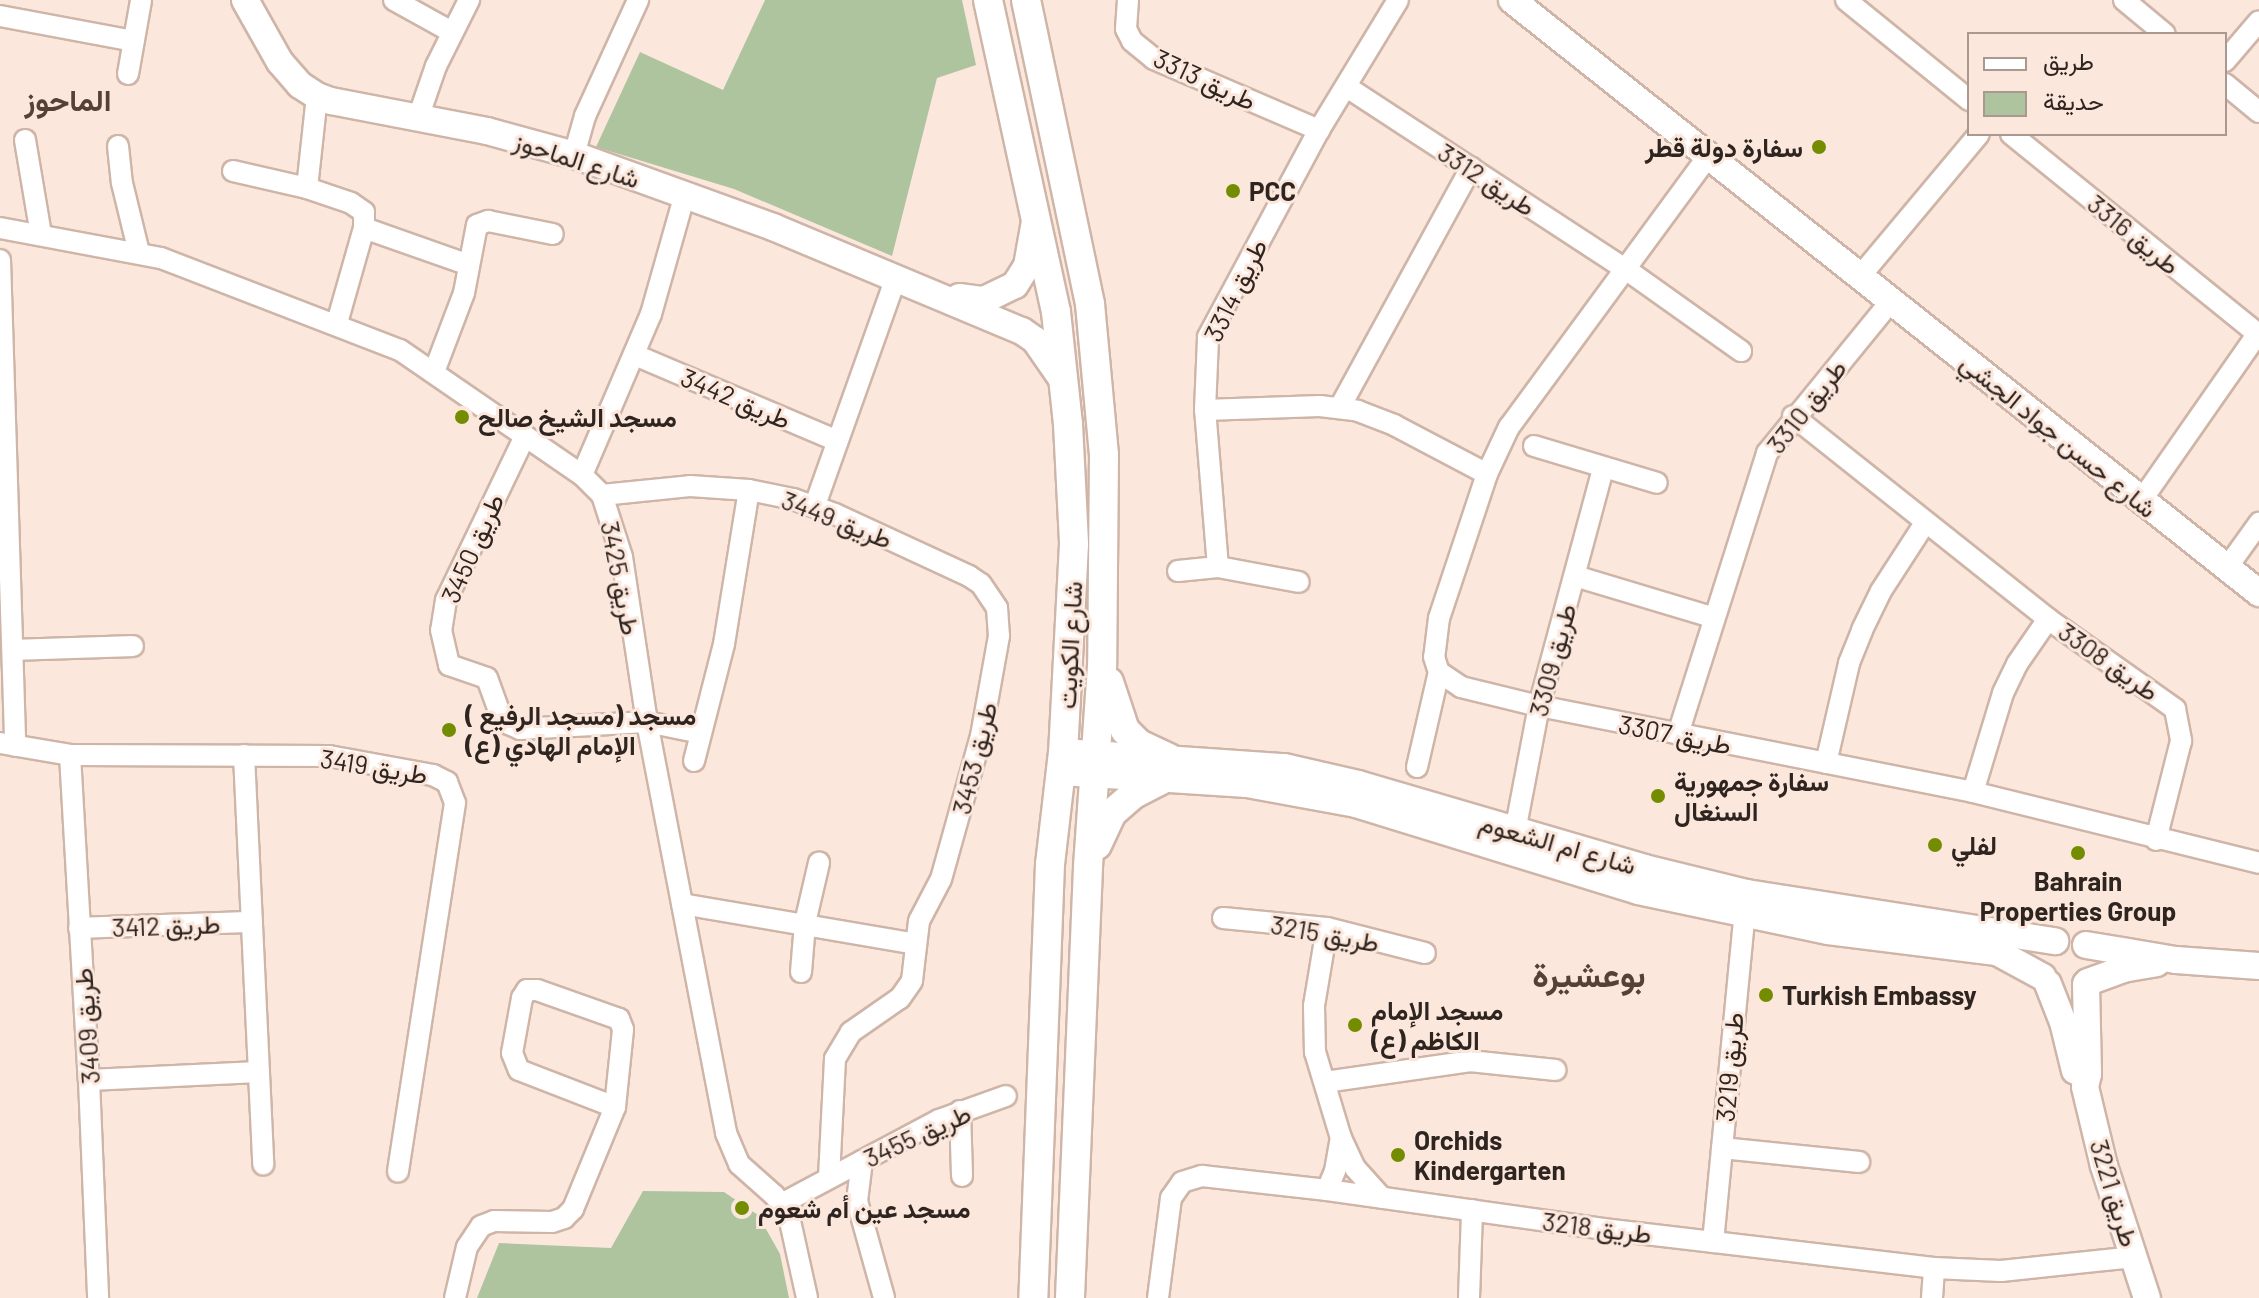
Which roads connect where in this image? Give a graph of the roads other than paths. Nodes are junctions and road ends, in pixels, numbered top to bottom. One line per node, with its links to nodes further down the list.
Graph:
1 (141, 0): 17 (street)
2 (245, 0): 22 (street, شارع الماحوز)
3 (394, 0): 15 (street)
4 (469, 0): 15 (street)
5 (638, 0): 31 (street)
6 (988, 0): 37 (main road, شارع الكويت)
7 (1026, 0): 83 (main road, شارع الكويت)
8 (1128, 0): 26 (street, طريق 3313)
9 (1398, 0): 21 (street, طريق 3314)
10 (1512, 0): 32 (street, شارع حسن جواد الجشي)
11 (1846, 0): 23 (street)
12 (2124, 0): 16 (street)
13 (0, 16): 17 (street)
14 (2259, 21): 18 (street)
15 (452, 32): 25 (street)
16 (2163, 32)
17 (134, 41): 19 (street)
18 (2227, 59)
19 (128, 74)
20 (2227, 86): 24 (street)
21 (1347, 87): 26 (street, طريق 3314); 33 (street, طريق 3312)
22 (317, 96): 25 (street, شارع الماحوز); 35 (street)
23 (1967, 98)
24 (2259, 112)
25 (418, 118): 31 (street, شارع الماحوز)
26 (1319, 130): 57 (street, طريق 3314)
27 (1977, 136): 46 (street)
28 (2013, 136): 51 (street, طريق 3316)
29 (25, 140): 41 (street)
30 (118, 146): 42 (street)
31 (574, 155): 36 (street, شارع الماحوز)
32 (1709, 155): 45 (street); 46 (street, شارع حسن جواد الجشي)
33 (1471, 168): 45 (street, طريق 3312); 56 (street)
34 (233, 171): 35 (street)
35 (307, 188): 39 (street)
36 (685, 194): 47 (street, شارع الماحوز); 53 (street)
37 (1035, 217): 48 (street, شارع الماحوز); 55 (main road, شارع الكويت)
38 (0, 228): 41 (street, طريق 3425)
39 (364, 228): 44 (street); 50 (street)
40 (553, 234): 44 (street)
41 (41, 235): 42 (street, طريق 3425)
42 (139, 253): 50 (street, طريق 3425)
43 (0, 260): 82 (street)
44 (469, 265): 54 (street)
45 (1627, 270): 52 (street, طريق 3312); 63 (street)
46 (1862, 274): 49 (street, شارع حسن جواد الجشي)
47 (896, 277): 48 (street, شارع الماحوز); 60 (street)
48 (943, 295): 55 (street, شارع الماحوز)
49 (1892, 300): 58 (street, طريق 3310); 68 (street, شارع حسن جواد الجشي)
50 (337, 323): 54 (street, طريق 3425)
51 (2258, 333): 68 (street)
52 (1741, 351)
53 (635, 355): 60 (street, طريق 3442); 64 (street)
54 (434, 372): 59 (street, طريق 3425)
55 (1064, 382): 93 (main road, شارع الكويت)
56 (1340, 407): 57 (street); 63 (street)
57 (1205, 410): 72 (street, طريق 3314)
58 (1793, 416): 70 (street, طريق 3308); 79 (street, طريق 3310)
59 (525, 436): 64 (street, طريق 3425); 86 (street, طريق 3450)
60 (838, 441): 69 (street)
61 (1534, 446): 62 (street)
62 (1603, 469): 65 (street); 76 (street, طريق 3309)
63 (1487, 474): 84 (street)
64 (582, 475): 67 (street, طريق 3425)
65 (1657, 483)
66 (749, 490): 67 (street, طريق 3449); 69 (street, طريق 3449); 87 (street)
67 (602, 495): 86 (street, طريق 3425)
68 (2141, 501): 73 (street, شارع حسن جواد الجشي)
69 (815, 505): 75 (street, طريق 3449)
70 (1925, 523): 80 (street, طريق 3308); 94 (street)
71 (2259, 523): 73 (street)
72 (1218, 567): 74 (street); 77 (street)
73 (2226, 569): 78 (street, شارع حسن جواد الجشي)
74 (1178, 571)
75 (969, 576): 112 (street, طريق 3453)
76 (1575, 576): 79 (street); 85 (street, طريق 3309)
77 (1299, 582)
78 (2259, 593)
79 (1712, 617): 88 (street, طريق 3310)
80 (2048, 619): 98 (street, طريق 3308); 99 (street, طريق 3308)
81 (133, 646): 82 (street)
82 (13, 650): 89 (street)
83 (1102, 666): 95 (main road, شارع الكويت); 97 (main road)
84 (1439, 672): 85 (street, طريق 3307); 96 (street)
85 (1539, 706): 88 (street, طريق 3307); 100 (street, طريق 3309)
86 (647, 722): 87 (street, طريق 3450); 104 (street, طريق 3425)
87 (701, 733): 92 (street)
88 (1678, 734): 94 (street, طريق 3307)
89 (8, 745): 90 (street, طريق 3419)
90 (70, 755): 91 (street, طريق 3419); 109 (street, طريق 3409)
91 (244, 755): 107 (street, طريق 3412); 133 (street, طريق 3419)
92 (694, 761)
93 (1062, 762): 95 (street, شارع ام الشعوم); 147 (main road, شارع الكويت)
94 (1826, 763): 98 (street, طريق 3307)
95 (1097, 764): 97 (street, شارع ام الشعوم); 103 (main road, شارع الكويت)
96 (1417, 767)
97 (1165, 769): 100 (street, شارع ام الشعوم); 103 (main road)
98 (1973, 792): 99 (street, طريق 3307)
99 (2156, 840): 102 (street, طريق 3307)
100 (1513, 842): 105 (street, شارع ام الشعوم)
101 (819, 863): 108 (street)
102 (2259, 863)
103 (1088, 868): 148 (main road, شارع الكويت)
104 (682, 904): 108 (street); 138 (street, طريق 3425)
105 (1745, 904): 111 (street, شارع ام الشعوم); 118 (street, شارع ام الشعوم); 129 (street, طريق 3219)
106 (1223, 918): 110 (street, طريق 3215)
107 (252, 922): 109 (street, طريق 3412); 121 (street, طريق 3412)
108 (805, 923): 112 (street); 117 (street)
109 (79, 928): 122 (street, طريق 3409)
110 (1327, 928): 114 (street, طريق 3215); 123 (street)
111 (2055, 941): 113 (street); 118 (street)
112 (916, 944): 135 (street, طريق 3455)
113 (2086, 945): 115 (street); 119 (street)
114 (1425, 953)
115 (2176, 960): 116 (street); 119 (street)
116 (2259, 966)
117 (801, 972)
118 (2046, 980): 119 (street); 124 (street, طريق 3221)
119 (2087, 983): 124 (street, طريق 3221)
120 (1556, 1070): 123 (street)
121 (259, 1072): 122 (street); 132 (street, طريق 3412)
122 (89, 1080): 143 (street, طريق 3409)
123 (1325, 1082): 128 (street)
124 (2085, 1087): 141 (street, طريق 3221)
125 (1006, 1096): 127 (street, طريق 3455)
126 (615, 1107): 126 (street); 144 (street)
127 (960, 1111): 130 (street, طريق 3455); 134 (street)
128 (1341, 1138): 136 (street); 137 (street)
129 (1722, 1148): 131 (street); 140 (street, طريق 3219)
130 (862, 1161): 135 (street, طريق 3455); 146 (street)
131 (1859, 1162)
132 (263, 1165)
133 (398, 1172)
134 (962, 1176)
135 (829, 1177): 138 (street, طريق 3455)
136 (1327, 1190): 137 (street, طريق 3218); 149 (street, طريق 3218)
137 (1382, 1198): 139 (street, طريق 3218)
138 (783, 1203): 145 (street)
139 (1472, 1210): 140 (street, طريق 3218); 150 (street)
140 (1713, 1242): 142 (street, طريق 3218)
141 (2134, 1257): 142 (street, طريق 3218); 152 (street, طريق 3221)
142 (1934, 1268): 151 (street)
143 (98, 1298)
144 (455, 1298)
145 (807, 1298)
146 (884, 1298)
147 (1033, 1298)
148 (1070, 1298)
149 (1158, 1298)
150 (1469, 1298)
151 (1932, 1298)
152 (2147, 1298)

